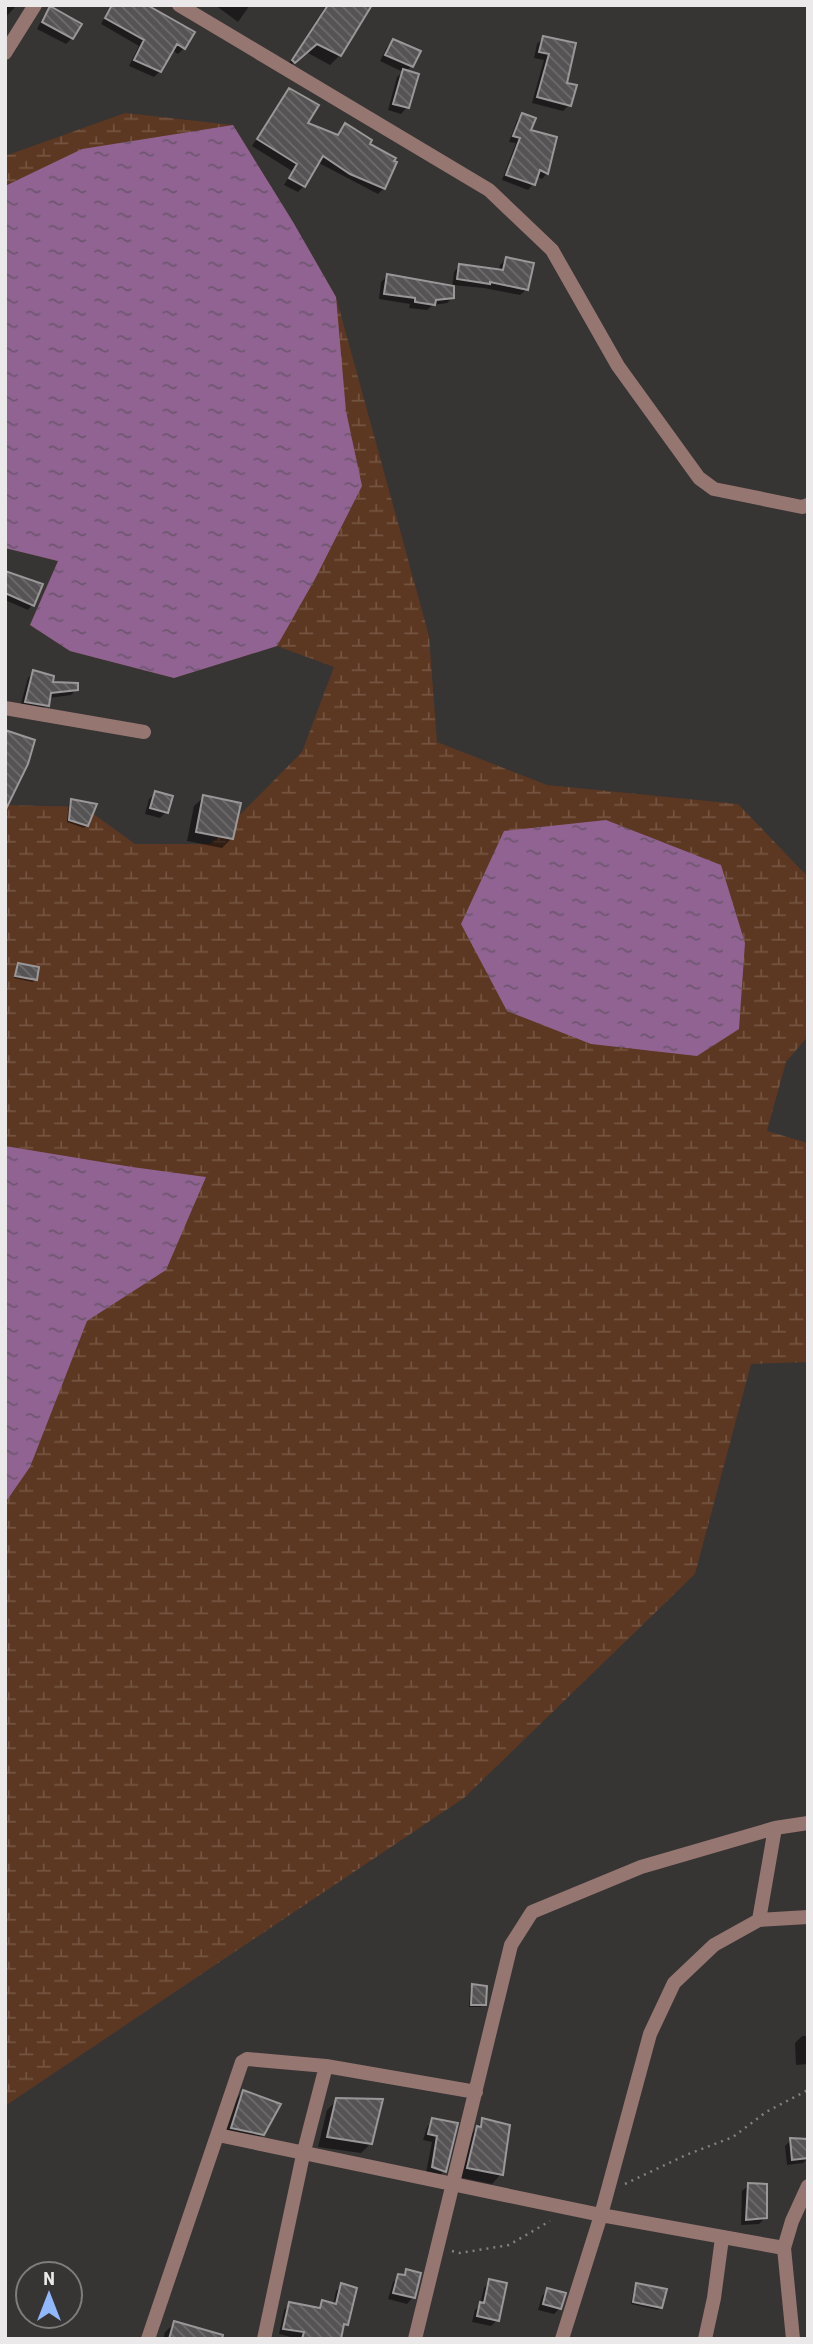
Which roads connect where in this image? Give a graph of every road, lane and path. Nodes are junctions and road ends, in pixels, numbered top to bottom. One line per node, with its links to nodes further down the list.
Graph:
1 (36, 5): 3 (street)
2 (179, 5): 4 (street)
3 (5, 53)
4 (808, 505)
5 (5, 708): 6 (street)
6 (144, 732)
7 (808, 1823): 8 (street)
8 (775, 1828): 10 (street); 13 (street)
9 (808, 1917): 10 (street)
10 (759, 1920): 18 (street)
11 (326, 2066): 13 (street); 14 (street); 15 (street)
12 (808, 2090): 18 (path)
13 (476, 2092): 16 (street)
14 (218, 2136): 15 (street); 24 (street)
15 (303, 2155): 16 (street); 25 (street)
16 (453, 2185): 19 (street); 22 (street)
17 (808, 2186): 23 (street)
18 (607, 2192): 20 (street)
19 (570, 2209): 20 (street); 22 (path)
20 (601, 2215): 21 (street); 27 (street)
21 (722, 2238): 23 (street); 28 (street)
22 (438, 2246): 26 (street)
23 (784, 2248): 29 (street)
24 (148, 2339)
25 (264, 2339)
26 (415, 2339)
27 (562, 2339)
28 (705, 2339)
29 (793, 2339)

